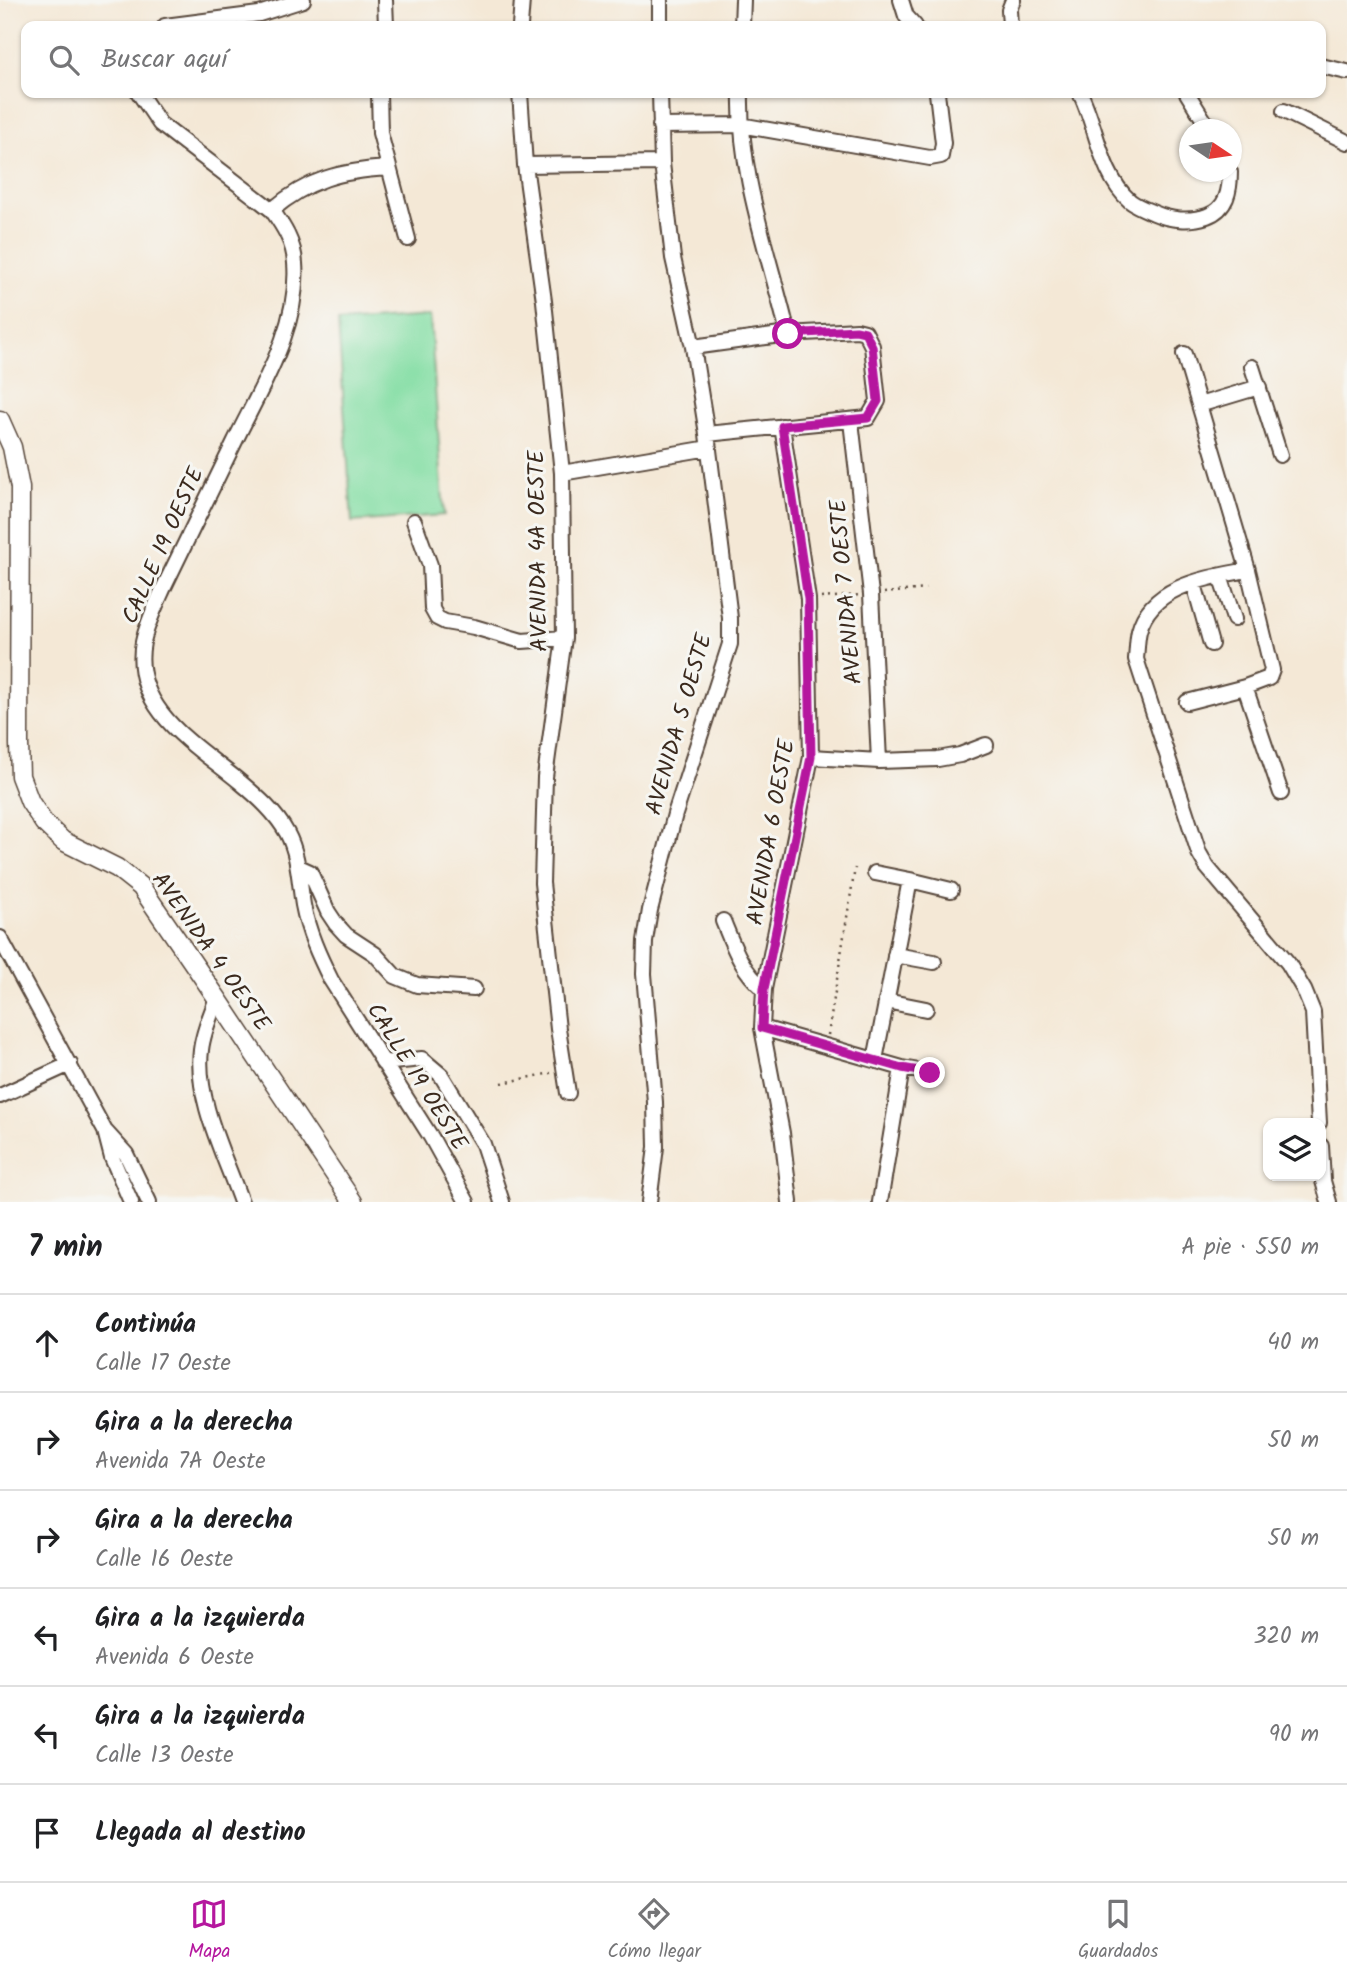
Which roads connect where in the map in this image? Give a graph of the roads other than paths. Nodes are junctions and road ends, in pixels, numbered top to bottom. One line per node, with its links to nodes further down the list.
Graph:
1 (303, 0): 8 (street)
2 (385, 0): 9 (street)
3 (522, 0): 10 (street)
4 (660, 0): 11 (street)
5 (743, 0): 12 (street)
6 (901, 0): 13 (street)
7 (1013, 0): 14 (street)
8 (204, 21)
9 (386, 21)
10 (520, 21)
11 (660, 21)
12 (742, 21)
13 (910, 21)
14 (1009, 21)
15 (1326, 67): 16 (street)
16 (1347, 72)
17 (142, 98): 34 (street, CALLE 19 OESTE)
18 (379, 98): 32 (street)
19 (520, 98): 31 (street, AVENIDA 4A OESTE)
20 (660, 98): 28 (street, AVENIDA 5 OESTE)
21 (741, 98): 27 (street)
22 (938, 98): 27 (street)
23 (1082, 98): 33 (street)
24 (1190, 98): 26 (street)
25 (1284, 111): 29 (street)
26 (1202, 119)
27 (740, 125): 28 (street); 36 (street)
28 (660, 126): 30 (street, AVENIDA 5 OESTE)
29 (1347, 142)
30 (662, 163): 31 (street); 37 (street, AVENIDA 5 OESTE)
31 (525, 165): 47 (street, AVENIDA 4A OESTE)
32 (388, 167): 34 (street); 35 (street)
33 (1229, 182)
34 (272, 210): 61 (street, CALLE 19 OESTE)
35 (408, 239)
36 (788, 334): 37 (street); 43 (street)
37 (694, 347): 45 (street, AVENIDA 5 OESTE)
38 (1184, 354): 41 (street)
39 (1252, 367): 40 (street)
40 (1259, 387): 41 (street); 46 (street)
41 (1199, 405): 49 (street)
42 (0, 420): 71 (main road, AVENIDA 4 OESTE)
43 (851, 421): 44 (street); 59 (street, AVENIDA 7 OESTE)
44 (782, 426): 45 (street); 58 (street, AVENIDA 6 OESTE)
45 (708, 441): 47 (street); 91 (street, AVENIDA 5 OESTE)
46 (1280, 455)
47 (562, 473): 53 (street, AVENIDA 4A OESTE)
48 (414, 521): 53 (street)
49 (1248, 570): 50 (street); 55 (street)
50 (1220, 576): 51 (street); 52 (street)
51 (1194, 584): 54 (street); 82 (street)
52 (1234, 620)
53 (564, 638): 80 (street, AVENIDA 4A OESTE)
54 (1211, 644)
55 (1245, 687): 56 (street); 60 (street)
56 (1188, 702)
57 (986, 745): 59 (street)
58 (811, 757): 59 (street); 70 (street, AVENIDA 6 OESTE)
59 (879, 761)
60 (1281, 793)
61 (299, 867): 69 (street); 76 (street, CALLE 19 OESTE)
62 (875, 873): 63 (street)
63 (910, 880): 64 (street); 67 (street)
64 (951, 890)
65 (723, 921): 70 (street)
66 (0, 938): 77 (street)
67 (895, 955): 68 (street); 72 (street)
68 (934, 962)
69 (474, 989)
70 (764, 989): 74 (street, AVENIDA 6 OESTE)
71 (218, 998): 87 (street); 88 (main road, AVENIDA 4 OESTE)
72 (886, 1001): 73 (street); 75 (street)
73 (926, 1009)
74 (762, 1028): 75 (street); 92 (street, AVENIDA 6 OESTE)
75 (875, 1060): 78 (street)
76 (383, 1063): 89 (street, CALLE 19 OESTE); 90 (street)
77 (70, 1064): 81 (street); 83 (street)
78 (902, 1068): 79 (street); 93 (street)
79 (930, 1073)
80 (568, 1093)
81 (0, 1096)
82 (1319, 1118)
83 (105, 1130): 85 (street); 86 (street)
84 (1323, 1181): 94 (street)
85 (131, 1202)
86 (149, 1202)
87 (241, 1202)
88 (353, 1202)
89 (467, 1202)
90 (502, 1202)
91 (649, 1202)
92 (790, 1202)
93 (880, 1202)
94 (1329, 1202)

